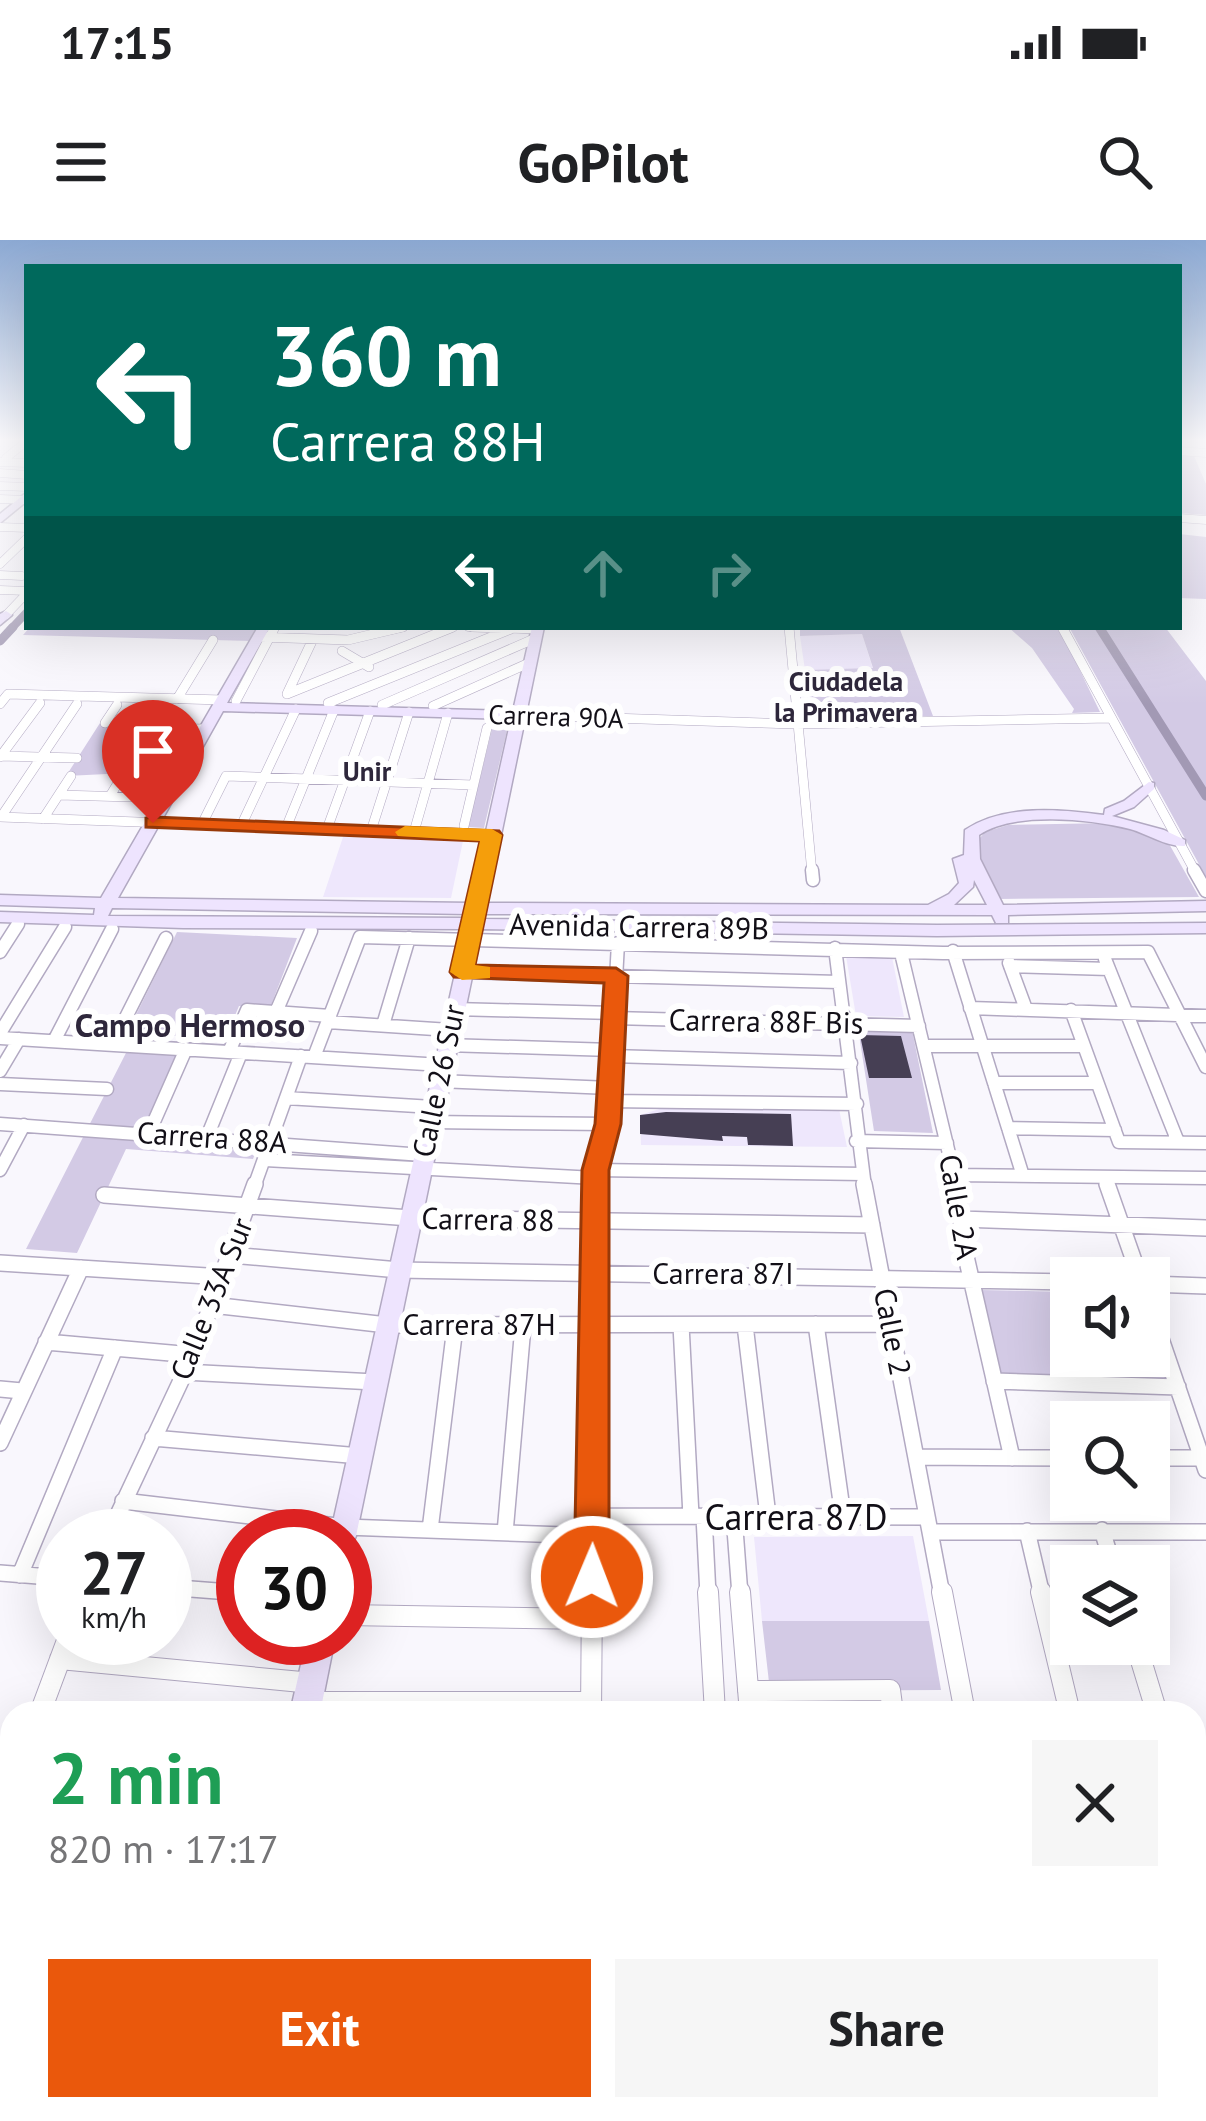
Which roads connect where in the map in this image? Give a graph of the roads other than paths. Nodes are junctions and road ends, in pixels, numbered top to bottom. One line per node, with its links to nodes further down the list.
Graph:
1 (0, 575): 2 (street)
2 (22, 576)
3 (24, 595): 4 (street)
4 (2, 616)
5 (379, 630): 14 (street)
6 (446, 630): 16 (street)
7 (506, 630): 19 (street)
8 (789, 630): 34 (street)
9 (1064, 630): 32 (street)
10 (267, 632): 12 (street); 25 (main road)
11 (538, 632): 15 (main road, Calle 26 Sur); 28 (street)
12 (314, 639): 14 (street); 17 (street)
13 (213, 640): 20 (street)
14 (345, 646): 16 (street); 18 (street)
15 (531, 662): 29 (street); 31 (main road, Calle 26 Sur)
16 (364, 664): 18 (street); 19 (street)
17 (296, 676): 18 (street); 22 (street)
18 (331, 677): 22 (street)
19 (387, 677): 27 (street)
20 (177, 699): 21 (street, Carrera 90A); 25 (street, Carrera 90A)
21 (2, 700): 23 (street, Carrera 90A)
22 (288, 702): 25 (main road, Carrera 90A); 27 (main road, Carrera 90A); 43 (street)
23 (40, 703): 24 (street, Carrera 90A); 38 (street)
24 (77, 704): 26 (street, Carrera 90A); 39 (street)
25 (227, 704): 26 (street, Carrera 90A); 37 (main road); 57 (main road)
26 (117, 705): 33 (street)
27 (331, 707): 28 (main road, Carrera 90A); 44 (street)
28 (376, 708): 29 (main road, Carrera 90A); 30 (main road, Carrera 90A); 45 (street)
29 (440, 710): 30 (main road, Carrera 90A); 31 (main road, Carrera 90A); 47 (street)
30 (409, 712): 46 (street)
31 (520, 712): 34 (street, Carrera 90A); 64 (main road, Calle 26 Sur)
32 (1112, 718): 34 (street, Carrera 90A); 49 (street)
33 (105, 723)
34 (796, 724): 66 (street)
35 (154, 728): 37 (street)
36 (487, 728): 48 (street)
37 (206, 729): 52 (main road)
38 (0, 756): 39 (street)
39 (41, 757): 40 (street); 54 (street)
40 (77, 758)
41 (124, 773): 51 (street)
42 (71, 776): 50 (street)
43 (264, 778): 44 (street); 56 (street); 58 (street)
44 (305, 779): 45 (street); 60 (street)
45 (345, 780): 46 (street); 61 (street)
46 (387, 782): 47 (street); 62 (street)
47 (428, 783): 48 (street); 63 (street)
48 (473, 785): 59 (street)
49 (1149, 786): 53 (main road); 65 (street)
50 (59, 794): 51 (street); 55 (street)
51 (110, 796): 52 (street)
52 (167, 798): 57 (main road)
53 (1110, 812): 65 (main road); 70 (main road)
54 (0, 817): 55 (street)
55 (43, 819): 57 (street)
56 (204, 820)
57 (160, 823): 58 (street); 72 (main road)
58 (241, 826): 60 (street)
59 (464, 826)
60 (286, 828): 61 (street)
61 (327, 829): 62 (street)
62 (371, 831): 63 (street)
63 (413, 832): 64 (street)
64 (492, 835): 74 (main road, Calle 26 Sur)
65 (1176, 837): 67 (street); 71 (main road)
66 (813, 880)
67 (1206, 891)
68 (0, 900): 72 (main road, Avenida Carrera 89B)
69 (1206, 906): 71 (main road, Avenida Carrera 89B)
70 (929, 910): 71 (main road, Avenida Carrera 89B); 74 (main road, Avenida Carrera 89B)
71 (997, 910): 78 (main road)
72 (109, 917): 73 (main road, Avenida Carrera 89B); 74 (main road, Avenida Carrera 89B); 103 (street)
73 (9, 921): 84 (street)
74 (472, 924): 78 (main road, Avenida Carrera 89B); 80 (street); 81 (street); 86 (main road, Calle 26 Sur)
75 (1206, 924): 78 (main road, Avenida Carrera 89B)
76 (64, 927): 101 (street)
77 (310, 931): 92 (street)
78 (1009, 933)
79 (166, 938): 104 (street)
80 (409, 938): 97 (street, Calle 33A Sur); 99 (street)
81 (618, 943): 82 (street); 87 (street)
82 (835, 948): 83 (street); 88 (street, Calle 2)
83 (953, 951): 89 (street); 94 (street)
84 (0, 952)
85 (902, 957): 100 (street, Calle 2A)
86 (462, 972): 87 (street); 105 (main road, Calle 26 Sur)
87 (616, 976): 88 (street); 95 (street)
88 (839, 982): 98 (street, Calle 2)
89 (970, 1008): 90 (street); 107 (street)
90 (1026, 1009): 91 (street); 93 (street)
91 (1071, 1010): 93 (street); 108 (street)
92 (276, 1012): 97 (street); 110 (street)
93 (1127, 1014): 94 (street); 133 (street)
94 (1180, 1015): 96 (street); 114 (street)
95 (614, 1016): 98 (street, Carrera 88F Bis); 105 (street, Carrera 88F Bis); 111 (street)
96 (1206, 1016)
97 (329, 1019): 99 (street); 112 (street, Calle 33A Sur)
98 (845, 1024): 100 (street, Carrera 88F Bis); 113 (street, Calle 2)
99 (382, 1025): 105 (street)
100 (919, 1026): 106 (street, Calle 2A)
101 (0, 1035): 102 (street)
102 (19, 1039): 103 (street); 115 (street)
103 (54, 1041): 104 (street)
104 (112, 1045): 109 (street)
105 (446, 1046): 111 (street); 112 (street); 120 (street); 123 (main road, Calle 26 Sur)
106 (924, 1046): 107 (street); 134 (street, Calle 2A)
107 (982, 1046): 108 (street); 116 (street)
108 (1084, 1046): 117 (street)
109 (186, 1049): 110 (street); 128 (street)
110 (235, 1052): 112 (street); 130 (street)
111 (612, 1053): 113 (street); 120 (street)
112 (308, 1057): 121 (street, Calle 33A Sur)
113 (851, 1064): 122 (street, Calle 2)
114 (1206, 1067)
115 (0, 1071)
116 (994, 1083): 117 (street); 127 (street)
117 (1096, 1083): 129 (street)
118 (0, 1084): 119 (street)
119 (107, 1089)
120 (610, 1094): 122 (street); 126 (street)
121 (286, 1098): 123 (street); 132 (street, Calle 33A Sur)
122 (856, 1104): 131 (street, Calle 2)
123 (432, 1114): 126 (street); 137 (main road, Calle 26 Sur)
124 (0, 1124): 125 (street, Carrera 88A)
125 (24, 1124): 128 (street, Carrera 88A); 138 (street)
126 (608, 1124): 139 (street)
127 (1008, 1128): 129 (street); 142 (street)
128 (148, 1133): 130 (street, Carrera 88A)
129 (1117, 1136): 133 (street)
130 (206, 1137): 132 (street, Carrera 88A)
131 (856, 1141): 134 (street); 140 (street, Calle 2)
132 (270, 1142): 136 (street, Calle 33A Sur); 137 (street, Carrera 88A)
133 (1178, 1142): 135 (street)
134 (947, 1143): 141 (street, Calle 2A)
135 (1206, 1143)
136 (265, 1160): 137 (street); 146 (street, Calle 33A Sur)
137 (421, 1163): 139 (street); 147 (main road, Calle 26 Sur)
138 (0, 1170)
139 (596, 1174): 140 (street); 149 (street)
140 (863, 1174): 150 (street, Calle 2)
141 (956, 1174): 142 (street); 148 (street, Calle 2A)
142 (1022, 1176): 143 (street)
143 (1104, 1177): 144 (street); 151 (street)
144 (1206, 1178)
145 (104, 1195): 146 (street, Carrera 88)
146 (250, 1206): 147 (street, Carrera 88); 153 (street, Calle 33A Sur)
147 (410, 1218): 149 (street, Carrera 88); 157 (main road, Calle 26 Sur)
148 (961, 1219): 151 (street); 161 (street, Calle 2A)
149 (595, 1223): 150 (street, Carrera 88); 158 (street)
150 (872, 1225): 159 (street, Calle 2)
151 (1122, 1227): 152 (street); 154 (street)
152 (1206, 1228)
153 (231, 1255): 157 (street, Carrera 87I); 160 (street, Calle 33A Sur)
154 (1133, 1257)
155 (0, 1263): 156 (street)
156 (81, 1268): 160 (street); 174 (street)
157 (399, 1270): 158 (street, Carrera 87I); 168 (main road, Calle 26 Sur)
158 (594, 1273): 159 (street, Carrera 87I); 172 (street)
159 (882, 1276): 161 (street, Carrera 87I); 167 (street, Calle 2)
160 (223, 1277): 165 (street, Calle 33A Sur)
161 (971, 1280): 162 (street, Carrera 87I); 179 (street, Calle 2A)
162 (1050, 1282)
163 (1170, 1285): 164 (street)
164 (1206, 1286)
165 (212, 1305): 168 (street, Carrera 87H); 176 (street, Calle 33A Sur)
166 (816, 1324): 167 (street, Carrera 87H); 170 (street, Carrera 87H); 199 (street)
167 (891, 1324): 187 (street, Calle 2)
168 (387, 1325): 173 (street, Carrera 87H); 180 (main road, Calle 26 Sur)
169 (682, 1325): 170 (street, Carrera 87H); 172 (street, Carrera 87H); 196 (street)
170 (746, 1325): 198 (street)
171 (523, 1326): 172 (street, Carrera 87H); 173 (street, Carrera 87H); 207 (street)
172 (594, 1326): 201 (street)
173 (455, 1327): 202 (street)
174 (46, 1342): 175 (street); 183 (street)
175 (115, 1348): 176 (street); 209 (street)
176 (193, 1354): 178 (street, Calle 33A Sur)
177 (1170, 1364): 181 (street)
178 (184, 1372): 180 (street); 184 (street, Calle 33A Sur)
179 (994, 1381): 181 (street); 188 (street, Calle 2A)
180 (375, 1382): 186 (main road, Calle 26 Sur)
181 (1178, 1387): 191 (street)
182 (0, 1389): 183 (street)
183 (22, 1390): 185 (street)
184 (153, 1438): 186 (street); 192 (street, Calle 33A Sur)
185 (0, 1443)
186 (360, 1456): 194 (main road, Calle 26 Sur)
187 (916, 1457): 188 (street); 200 (street, Calle 2)
188 (1012, 1458): 189 (street)
189 (1050, 1458)
190 (1170, 1460): 191 (street)
191 (1205, 1462)
192 (123, 1501): 193 (street, Calle 33A Sur); 195 (street, Carrera 87D)
193 (120, 1509)
194 (349, 1509)
195 (216, 1514)
196 (698, 1516): 197 (street, Carrera 87D); 201 (street, Carrera 87D); 221 (street)
197 (734, 1516): 198 (street, Carrera 87D); 216 (street)
198 (768, 1516): 199 (street, Carrera 87D)
199 (842, 1516): 200 (street, Carrera 87D)
200 (929, 1525): 205 (street, Carrera 87D); 224 (street, Calle 2)
201 (592, 1526): 207 (street, Carrera 87D); 211 (street)
202 (430, 1530): 204 (street, Carrera 87D); 207 (street, Carrera 87D)
203 (1102, 1530): 205 (street, Carrera 87D); 206 (street, Carrera 87D); 208 (street)
204 (372, 1531)
205 (1028, 1531): 225 (street)
206 (1206, 1532)
207 (505, 1533)
208 (1107, 1545)
209 (6, 1578)
210 (372, 1615): 211 (street)
211 (592, 1619): 220 (street)
212 (58, 1665): 218 (street)
213 (97, 1665): 217 (street)
214 (315, 1665): 217 (main road)
215 (1142, 1665): 226 (street)
216 (748, 1691): 222 (street); 223 (street)
217 (308, 1699): 219 (street)
218 (44, 1701)
219 (371, 1701)
220 (591, 1701)
221 (714, 1701)
222 (749, 1701)
223 (891, 1701)
224 (962, 1701)
225 (1067, 1701)
226 (1153, 1701)

